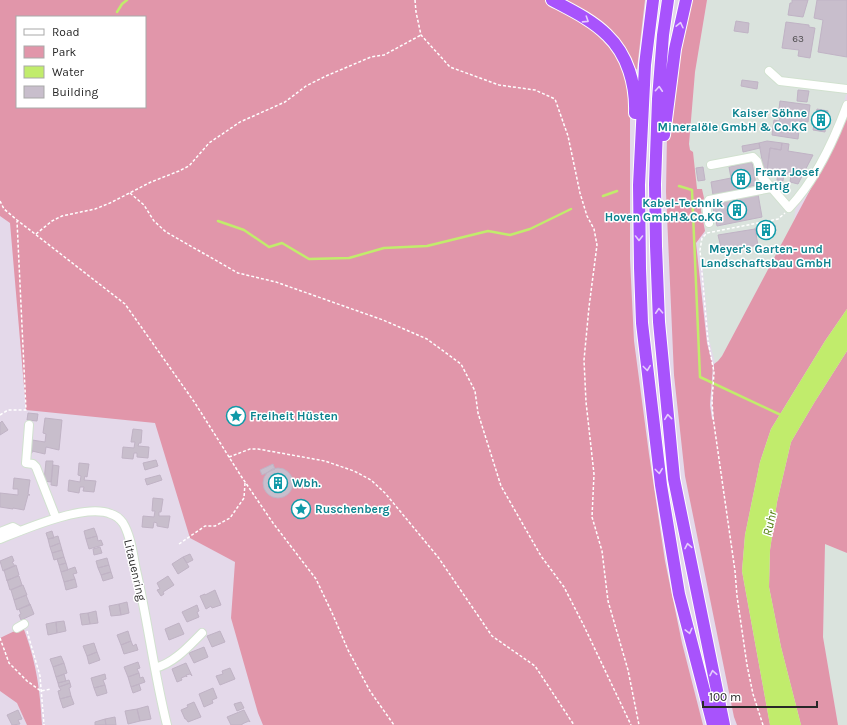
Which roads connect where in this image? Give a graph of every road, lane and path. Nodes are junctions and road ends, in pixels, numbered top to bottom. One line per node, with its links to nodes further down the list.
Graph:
1 (415, 0): 6 (path)
2 (552, 0): 12 (highway, one-way to 12)
3 (653, 0): 12 (highway)
4 (668, 0): 11 (highway, one-way to 4)
5 (686, 0): 11 (highway, one-way to 5)
6 (421, 35): 14 (path); 41 (path)
7 (769, 71): 8 (street)
8 (847, 89)
9 (847, 105): 16 (street)
10 (711, 165): 13 (street)
11 (655, 184): 43 (highway, one-way to 11)
12 (639, 185): 42 (highway, one-way to 42)
13 (771, 188): 16 (street); 18 (street)
14 (130, 193): 19 (path); 40 (path)
15 (0, 202): 17 (path)
16 (789, 208): 44 (path)
17 (17, 220): 19 (path); 20 (path)
18 (710, 223)
19 (36, 234): 22 (path)
20 (0, 415)
21 (29, 425): 24 (street)
22 (229, 457): 23 (path); 39 (path)
23 (245, 483): 28 (path); 38 (path)
24 (56, 518): 25 (street, Litauenring); 33 (street, Litauenring)
25 (20, 531): 26 (street, Litauenring); 27 (street, Litauenring)
26 (0, 532)
27 (0, 539)
28 (179, 544)
29 (24, 624): 30 (street); 35 (path)
30 (17, 628)
31 (202, 633): 33 (street)
32 (0, 638): 35 (path)
33 (155, 668): 37 (street, Litauenring)
34 (51, 689): 35 (path)
35 (41, 691): 36 (path)
36 (44, 725)
37 (167, 725)
38 (394, 725)
39 (574, 725)
40 (631, 725)
41 (639, 725)
42 (713, 725)
43 (724, 725)
44 (763, 725)

